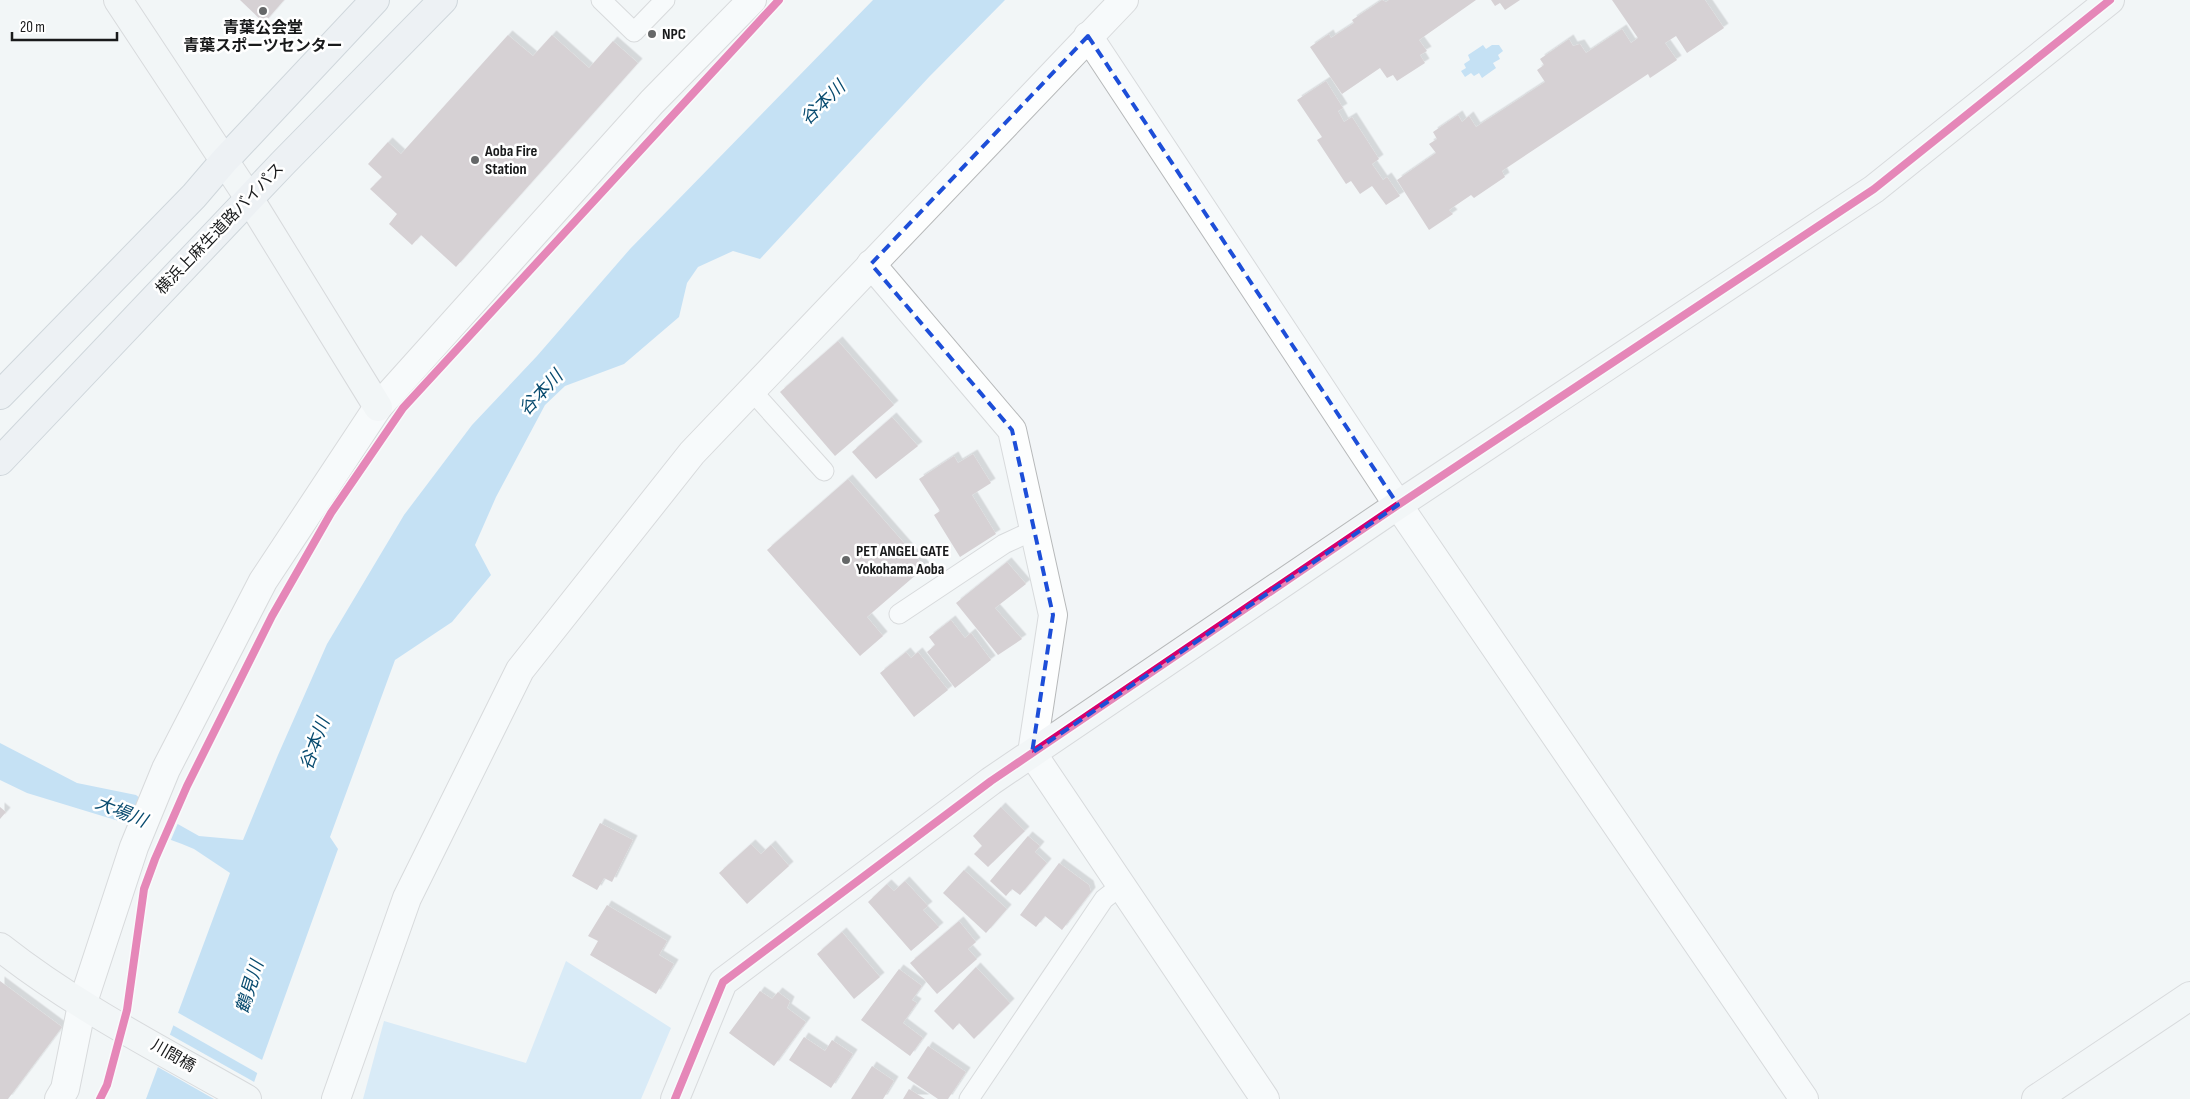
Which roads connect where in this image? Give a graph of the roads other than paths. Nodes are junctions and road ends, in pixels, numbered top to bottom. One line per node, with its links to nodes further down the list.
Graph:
1 (118, 0): 10 (street)
2 (375, 0): 10 (main road)
3 (443, 0): 11 (main road, 横浜上麻生道路バイパス)
4 (601, 0): 5 (lane)
5 (665, 0)
6 (752, 0): 15 (street)
7 (1124, 0): 9 (street)
8 (2110, 0): 18 (street)
9 (1088, 36): 12 (street); 18 (street)
10 (224, 161): 11 (street); 14 (main road)
11 (249, 198): 15 (street); 16 (main road, 横浜上麻生道路バイパス)
12 (870, 264): 13 (street); 19 (street)
13 (751, 390): 17 (lane); 28 (street)
14 (0, 395)
15 (378, 407): 25 (street)
16 (0, 461)
17 (824, 471)
18 (1398, 505): 21 (street); 32 (street)
19 (1034, 530): 20 (lane); 21 (street)
20 (899, 614)
21 (1032, 753): 22 (street); 29 (street)
22 (1122, 885): 30 (lane); 31 (street)
23 (0, 947): 25 (street, 川間橋)
24 (2190, 996): 33 (street)
25 (90, 1010): 26 (street); 27 (street, 川間橋)
26 (59, 1099)
27 (247, 1099)
28 (336, 1099)
29 (675, 1099)
30 (969, 1099)
31 (1265, 1099)
32 (1804, 1099)
33 (2036, 1099)

